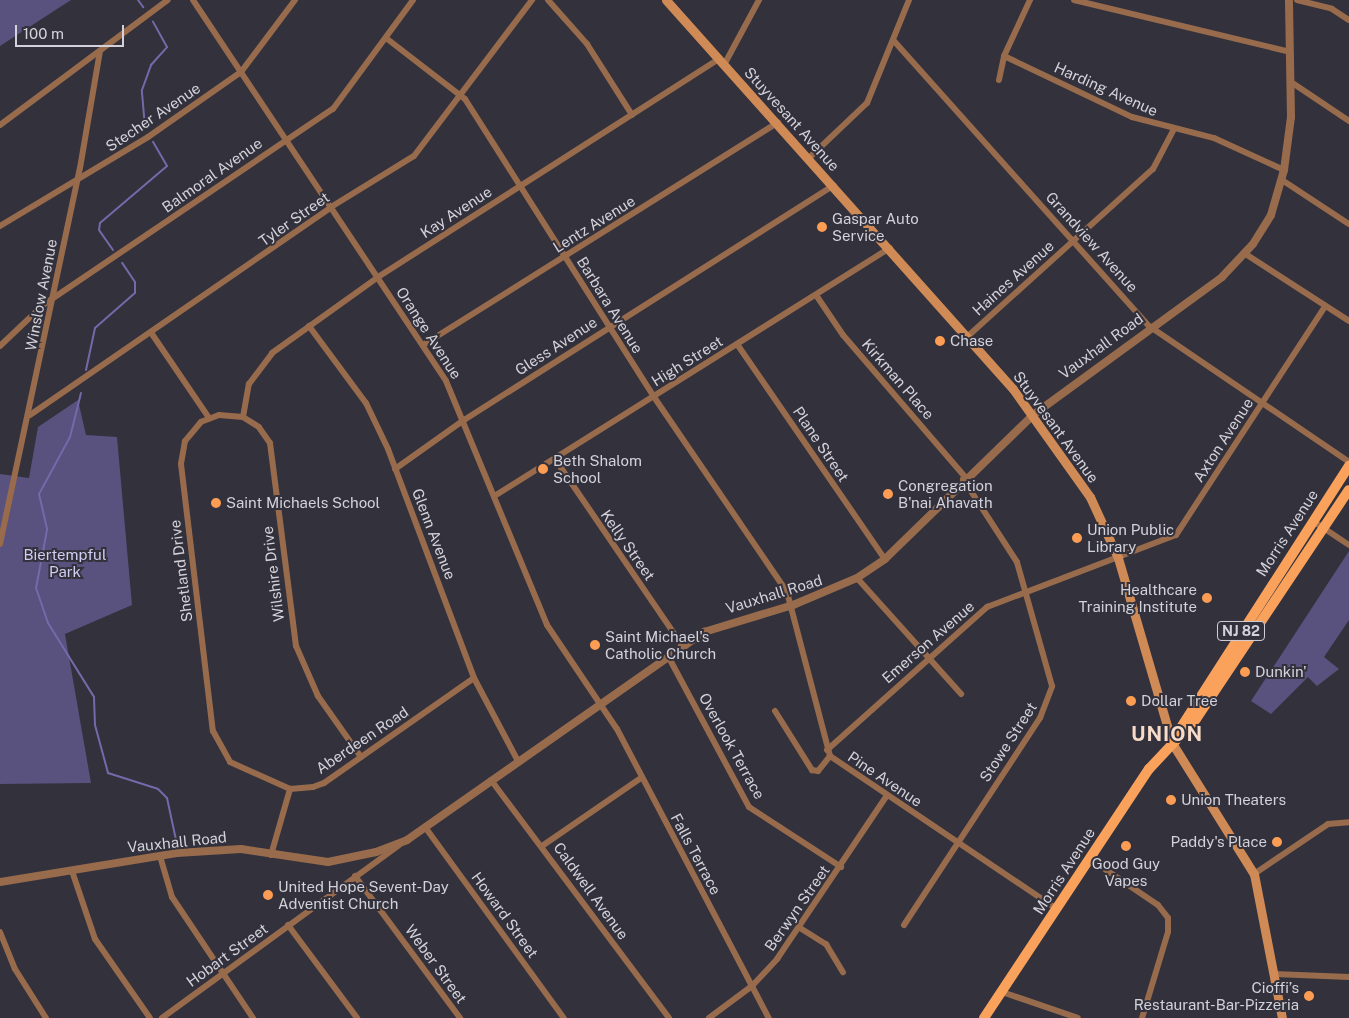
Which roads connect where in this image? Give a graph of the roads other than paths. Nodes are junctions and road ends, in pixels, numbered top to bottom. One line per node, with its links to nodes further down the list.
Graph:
1 (168, 0): 17 (street)
2 (193, 0): 21 (street, Orange Avenue)
3 (295, 0): 21 (street, Stecher Avenue)
4 (413, 0): 15 (street, Balmoral Avenue)
5 (532, 0): 24 (street, Tyler Street)
6 (548, 0): 25 (street)
7 (666, 0): 20 (main road, Stuyvesant Avenue)
8 (759, 0): 20 (street)
9 (908, 0): 16 (street)
10 (1030, 0): 19 (street)
11 (1074, 0): 18 (street)
12 (1289, 0): 18 (street, Vauxhall Road)
13 (1298, 0): 14 (street)
14 (1349, 20)
15 (386, 38): 24 (street, Barbara Avenue); 30 (street, Balmoral Avenue)
16 (894, 41): 31 (street); 40 (street, Grandview Avenue)
17 (100, 51): 28 (street); 34 (street, Winslow Avenue)
18 (1290, 52): 23 (street, Vauxhall Road)
19 (1004, 56): 22 (street); 29 (street, Harding Avenue)
20 (722, 62): 25 (street, Kay Avenue); 27 (main road, Stuyvesant Avenue)
21 (241, 72): 30 (street, Orange Avenue); 34 (street, Stecher Avenue)
22 (999, 80)
23 (1291, 82): 26 (street); 32 (street, Vauxhall Road)
24 (460, 94): 36 (street, Barbara Avenue); 37 (street, Tyler Street)
25 (632, 115): 36 (street, Kay Avenue)
26 (1349, 121)
27 (778, 122): 31 (main road, Stuyvesant Avenue); 43 (street, Lentz Avenue)
28 (0, 126)
29 (1174, 129): 32 (street, Harding Avenue); 40 (street, Haines Avenue)
30 (285, 139): 37 (street, Orange Avenue); 46 (street, Balmoral Avenue)
31 (809, 158): 35 (main road, Stuyvesant Avenue)
32 (1284, 170): 33 (street, Vauxhall Road)
33 (1282, 180): 38 (street); 42 (street, Vauxhall Road)
34 (78, 181): 39 (street, Stecher Avenue); 46 (street, Winslow Avenue)
35 (834, 185): 41 (main road, Stuyvesant Avenue); 50 (street, Gless Avenue)
36 (520, 186): 43 (street, Barbara Avenue); 44 (street, Kay Avenue)
37 (331, 208): 44 (street, Orange Avenue); 52 (street, Tyler Street)
38 (1349, 224)
39 (0, 226)
40 (1074, 240): 51 (street, Grandview Avenue); 53 (street, Haines Avenue)
41 (890, 248): 45 (street, High Street); 53 (main road, Stuyvesant Avenue)
42 (1244, 253): 47 (street); 51 (street, Vauxhall Road)
43 (564, 257): 50 (street, Barbara Avenue); 56 (street, Lentz Avenue)
44 (378, 277): 49 (street, Kay Avenue); 56 (street, Orange Avenue)
45 (816, 295): 54 (street, High Street); 68 (street, Kirkman Place)
46 (52, 299): 55 (street, Balmoral Avenue); 59 (street, Winslow Avenue)
47 (1325, 306): 48 (street); 58 (street, Axton Avenue)
48 (1349, 321)
49 (309, 326): 61 (street, Kay Avenue); 67 (street, Glenn Avenue)
50 (608, 327): 57 (street, Barbara Avenue); 63 (street, Gless Avenue)
51 (1151, 327): 58 (street, Grandview Avenue); 60 (street, Vauxhall Road)
52 (152, 334): 59 (street, Tyler Street); 62 (street)
53 (968, 336): 60 (main road, Stuyvesant Avenue)
54 (737, 344): 57 (street, High Street); 75 (street, Plane Street)
55 (0, 346)
56 (423, 346): 63 (street, Orange Avenue)
57 (654, 397): 64 (street, High Street); 79 (street, Barbara Avenue)
58 (1261, 403): 65 (street, Grandview Avenue); 76 (street, Axton Avenue)
59 (30, 415): 73 (street, Winslow Avenue)
60 (1033, 415): 68 (street, Vauxhall Road); 76 (main road, Stuyvesant Avenue)
61 (243, 417): 62 (street); 89 (street, Wilshire Drive)
62 (209, 418): 93 (street, Shetland Drive)
63 (464, 420): 67 (street, Gless Avenue); 70 (street, Orange Avenue)
64 (555, 459): 70 (street, High Street); 80 (street, Kelly Street)
65 (1349, 462)
66 (1349, 466): 71 (main road, Morris Avenue / NJ 82)
67 (395, 469): 83 (street, Glenn Avenue)
68 (964, 478): 75 (street, Vauxhall Road); 78 (street, Stowe Street)
69 (1349, 490): 72 (main road, Morris Avenue / NJ 82)
70 (496, 495): 85 (street, Orange Avenue)
71 (1313, 521): 72 (street); 87 (main road, Morris Avenue / NJ 82)
72 (1324, 528): 74 (street); 87 (main road, Morris Avenue / NJ 82)
73 (0, 544)
74 (1349, 545)
75 (885, 558): 77 (street, Vauxhall Road)
76 (1118, 558): 78 (street, Emerson Avenue); 87 (main road, Stuyvesant Avenue)
77 (857, 578): 79 (street, Vauxhall Road); 82 (street)
78 (1027, 591): 82 (street, Emerson Avenue); 98 (street, Stowe Street)
79 (793, 605): 80 (street, Vauxhall Road); 88 (street, Pine Avenue)
80 (682, 645): 81 (street, Vauxhall Road)
81 (668, 656): 85 (street, Vauxhall Road); 103 (street, Overlook Terrace)
82 (928, 657): 84 (street); 88 (street, Emerson Avenue)
83 (474, 678): 89 (street, Aberdeen Road); 90 (street, Glenn Avenue)
84 (962, 694)
85 (600, 702): 90 (street, Vauxhall Road); 91 (street, Falls Terrace)
86 (775, 710): 88 (street, Emerson Avenue)
87 (1172, 743): 102 (main road, Morris Avenue / NJ 82); 105 (main road, Stuyvesant Avenue)
88 (828, 753): 94 (street, Pine Avenue)
89 (361, 757): 93 (street, Aberdeen Road)
90 (518, 761): 92 (street, Vauxhall Road)
91 (641, 778): 99 (street); 119 (street, Falls Terrace)
92 (491, 780): 96 (street, Vauxhall Road); 99 (street, Caldwell Avenue)
93 (290, 789): 100 (street)
94 (887, 795): 98 (street, Pine Avenue); 103 (street, Berwyn Street)
95 (1349, 822): 105 (street)
96 (425, 827): 97 (street, Vauxhall Road); 127 (street, Howard Street)
97 (406, 840): 100 (street, Vauxhall Road); 106 (street, Hobart Street)
98 (957, 842): 108 (street, Pine Avenue); 110 (street, Stowe Street)
99 (542, 846): 128 (street, Caldwell Avenue)
100 (271, 855): 101 (street, Vauxhall Road)
101 (160, 856): 104 (street, Vauxhall Road); 117 (street)
102 (1090, 858): 108 (main road, Morris Avenue / NJ 82); 133 (street)
103 (841, 867): 111 (street, Berwyn Street)
104 (72, 870): 107 (street, Vauxhall Road); 122 (street)
105 (1254, 874): 116 (main road, Stuyvesant Avenue)
106 (355, 876): 109 (street, Hobart Street); 126 (street, Weber Street)
107 (0, 882)
108 (1057, 908): 120 (main road, Morris Avenue / NJ 82)
109 (288, 925): 117 (street, Hobart Street); 125 (street)
110 (904, 925)
111 (800, 928): 115 (street); 119 (street, Berwyn Street)
112 (0, 932): 114 (street)
113 (0, 954): 114 (street)
114 (8, 954): 121 (street)
115 (843, 972)
116 (1274, 974): 118 (street); 134 (main road, Stuyvesant Avenue)
117 (221, 975): 123 (street, Hobart Street); 124 (street)
118 (1349, 977)
119 (752, 986): 129 (street, Berwyn Street); 130 (street, Falls Terrace)
120 (1002, 992): 131 (main road, Morris Avenue / NJ 82); 132 (street)
121 (46, 1018)
122 (150, 1018)
123 (162, 1018)
124 (253, 1018)
125 (357, 1018)
126 (460, 1018)
127 (564, 1018)
128 (669, 1018)
129 (709, 1018)
130 (769, 1018)
131 (984, 1018)
132 (1078, 1018)
133 (1142, 1018)
134 (1282, 1018)

